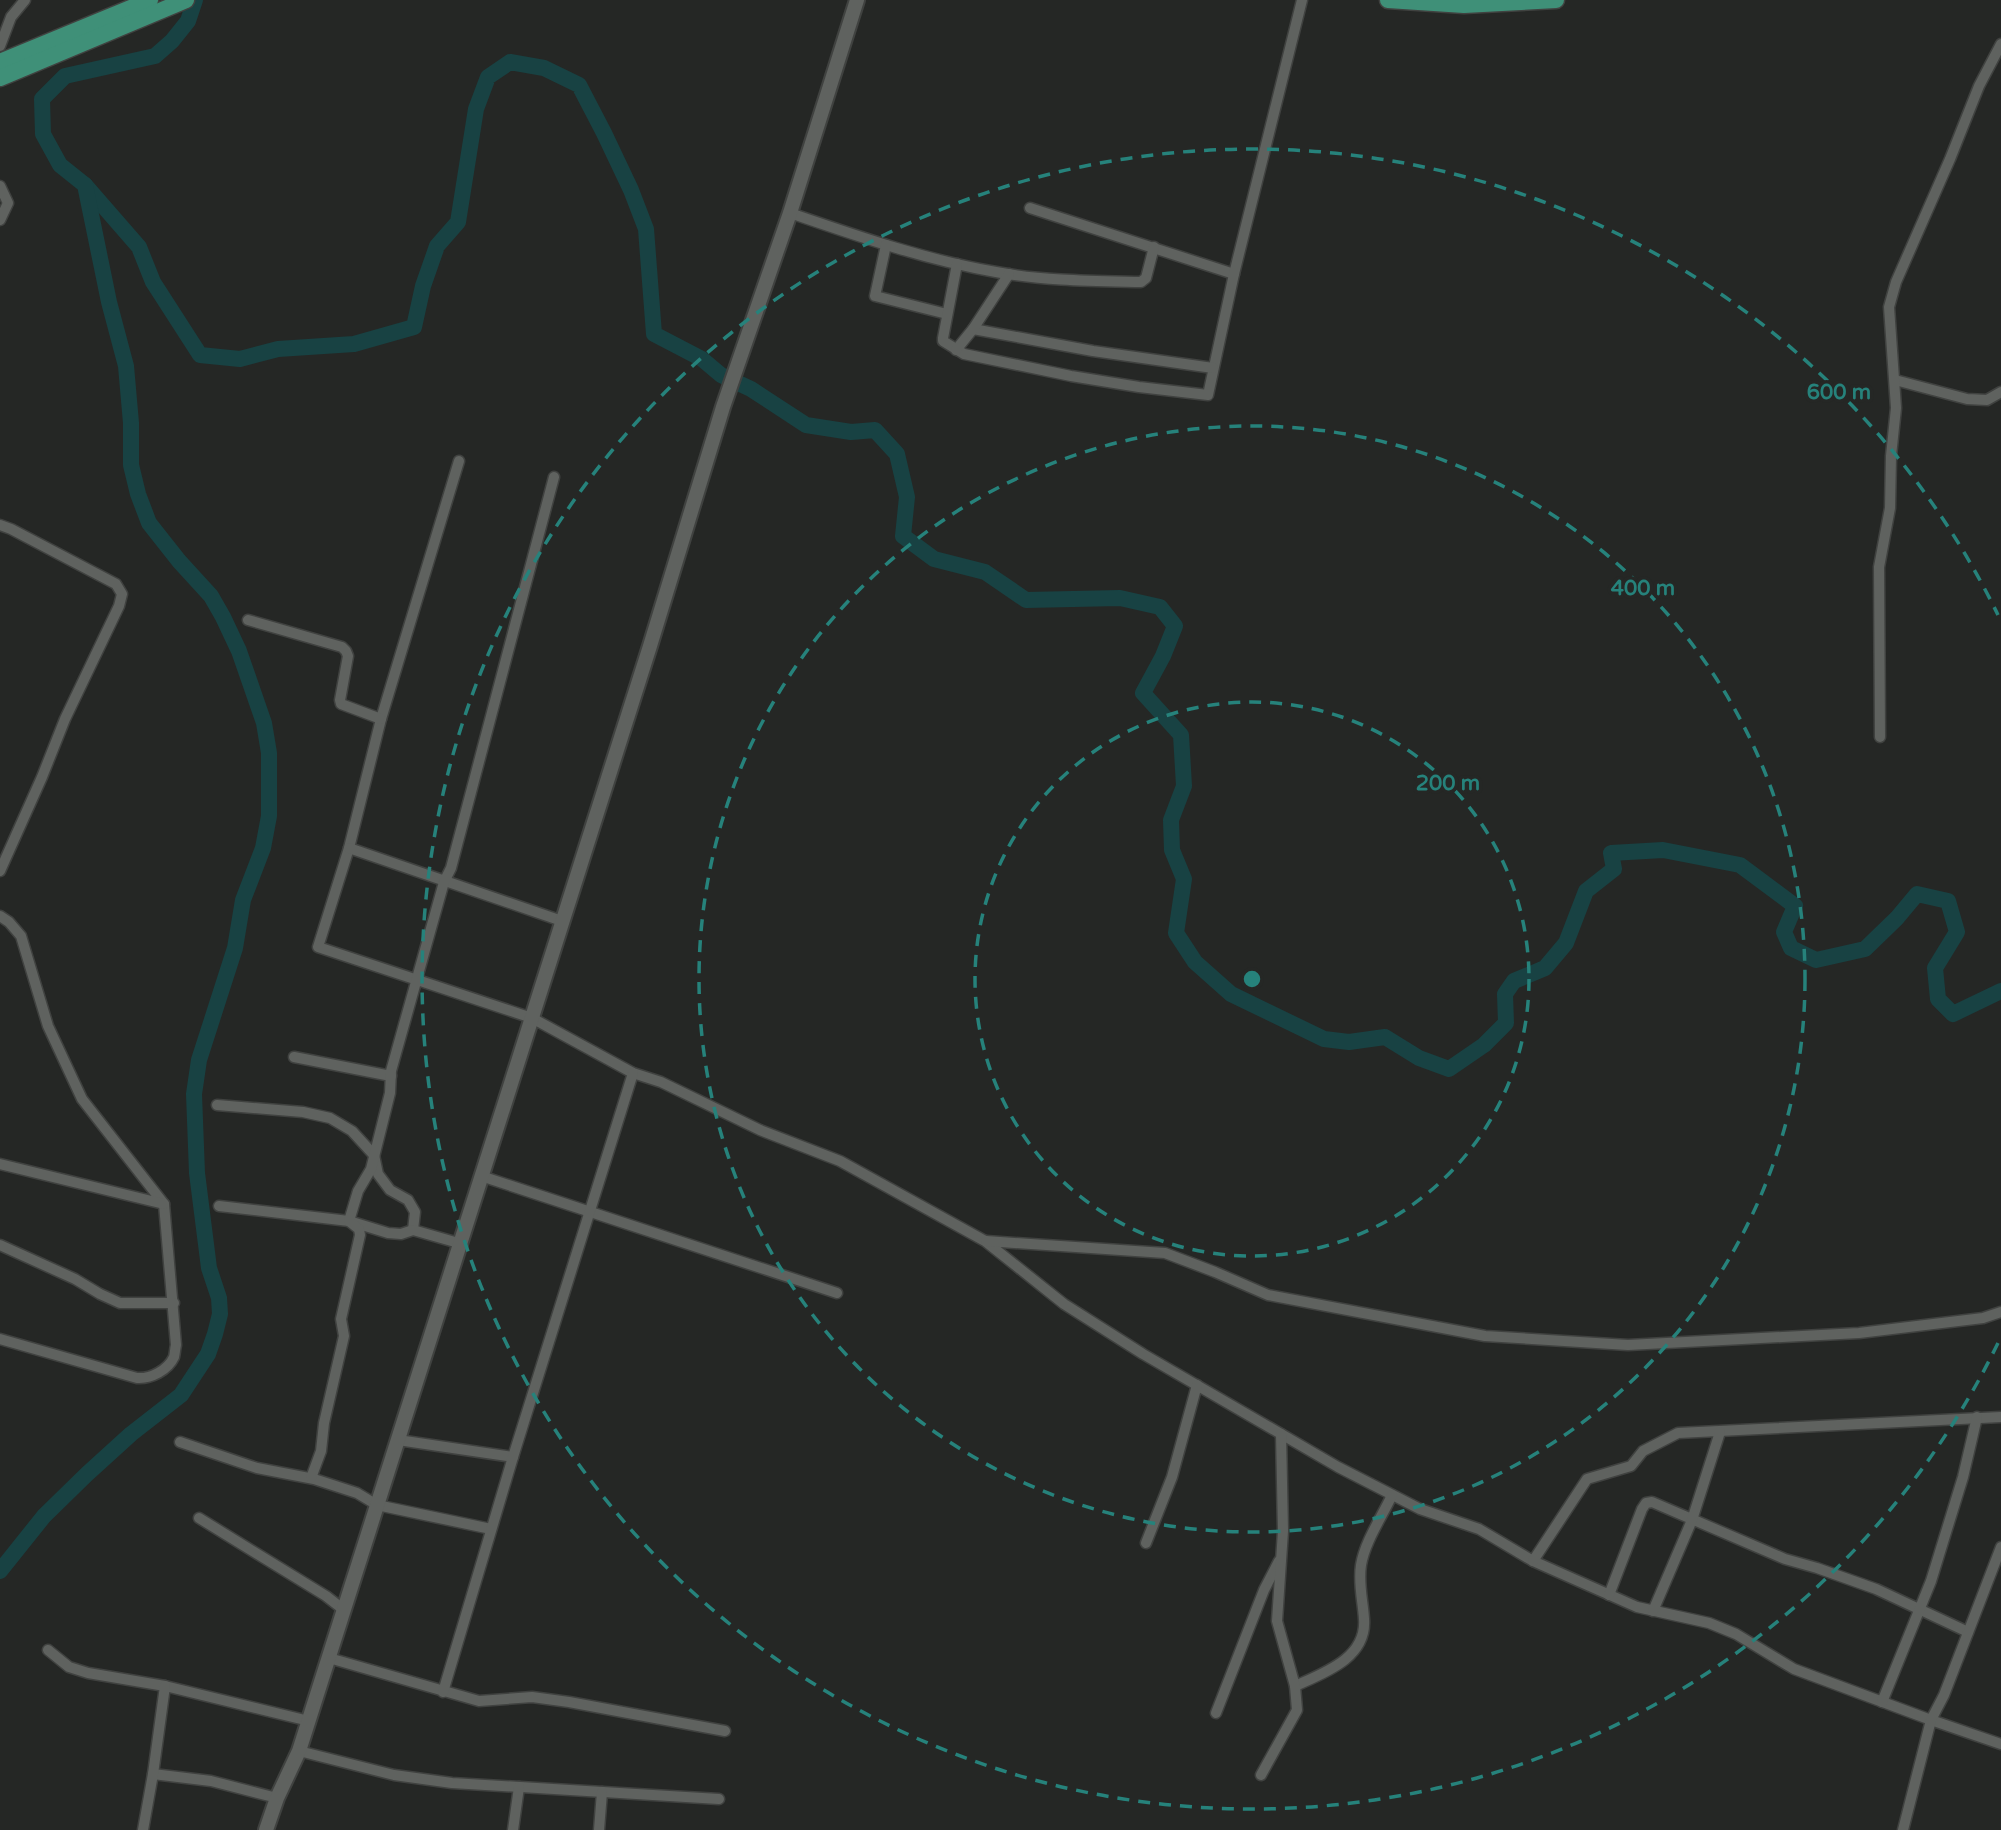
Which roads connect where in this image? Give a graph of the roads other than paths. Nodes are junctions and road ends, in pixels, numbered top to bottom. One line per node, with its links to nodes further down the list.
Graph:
1 (25, 0): 9 (street)
2 (186, 0): 7 (main road)
3 (856, 0): 14 (street)
4 (1302, 0): 20 (street)
5 (1388, 0): 6 (main road)
6 (1556, 0)
7 (149, 5): 10 (main road); 11 (main road)
8 (2001, 44): 25 (street)
9 (0, 46)
10 (0, 62)
11 (0, 78)
12 (0, 186): 15 (street)
13 (1031, 208): 17 (street)
14 (790, 213): 16 (street); 37 (street)
15 (0, 220)
16 (886, 246): 18 (street); 21 (street)
17 (1154, 247): 19 (street); 20 (street)
18 (957, 264): 19 (street); 21 (street)
19 (1009, 274): 22 (street)
20 (1234, 274): 24 (street)
21 (947, 314): 23 (street)
22 (973, 329): 23 (street); 24 (street)
23 (956, 350): 24 (street)
24 (1213, 368)
25 (1895, 380): 26 (street); 32 (street)
26 (2001, 392)
27 (459, 461): 31 (street)
28 (554, 477): 35 (street)
29 (0, 525): 34 (street)
30 (248, 620): 31 (street)
31 (381, 719): 33 (street)
32 (1880, 737)
33 (349, 848): 35 (street); 38 (street)
34 (0, 871)
35 (444, 882): 37 (street); 38 (street)
36 (0, 916): 47 (street)
37 (562, 921): 39 (street)
38 (416, 980): 39 (street); 42 (street)
39 (532, 1018): 41 (street); 46 (street)
40 (294, 1057): 42 (street)
41 (633, 1073): 49 (street); 52 (street)
42 (391, 1076): 44 (street)
43 (217, 1105): 44 (street)
44 (374, 1155): 50 (street); 51 (street)
45 (0, 1164): 47 (street)
46 (481, 1176): 49 (street); 64 (street)
47 (164, 1203): 56 (street)
48 (219, 1206): 50 (street)
49 (589, 1211): 55 (street); 66 (street)
50 (349, 1221): 51 (street); 67 (street)
51 (413, 1230): 53 (street)
52 (985, 1241): 57 (street); 59 (street)
53 (455, 1242)
54 (0, 1245): 56 (street)
55 (837, 1293)
56 (174, 1303): 58 (street)
57 (2001, 1312)
58 (0, 1339)
59 (1197, 1385): 63 (street); 73 (street)
60 (1977, 1417): 61 (street); 62 (street); 79 (street)
61 (2001, 1417)
62 (1720, 1432): 71 (street); 76 (street)
63 (1281, 1434): 68 (street); 75 (street)
64 (398, 1440): 66 (street); 69 (street)
65 (180, 1442): 67 (street)
66 (513, 1457): 72 (street)
67 (311, 1478): 69 (street)
68 (1392, 1495): 76 (street); 85 (street)
69 (377, 1505): 72 (street); 78 (street)
70 (199, 1518): 78 (street)
71 (1692, 1520): 77 (street); 79 (street); 80 (street)
72 (491, 1529): 86 (street)
73 (1146, 1543)
74 (2001, 1546): 81 (street)
75 (1282, 1554): 85 (street); 88 (street)
76 (1533, 1561): 77 (street)
77 (1609, 1595): 80 (street)
78 (344, 1610): 83 (street)
79 (1920, 1610): 81 (street); 87 (street)
80 (1653, 1611): 87 (street)
81 (1968, 1632): 89 (street)
82 (48, 1650): 84 (street)
83 (328, 1658): 86 (street); 90 (street)
84 (165, 1686): 90 (street); 94 (street)
85 (1295, 1686): 95 (street)
86 (443, 1692): 91 (street)
87 (1882, 1702): 89 (street)
88 (1216, 1713)
89 (1931, 1720): 92 (street); 104 (street)
90 (309, 1721): 93 (street)
91 (725, 1731)
92 (2001, 1744)
93 (299, 1751): 96 (street); 98 (street)
94 (153, 1774): 98 (street); 100 (street)
95 (1261, 1775)
96 (519, 1787): 97 (street); 102 (street)
97 (602, 1792): 99 (street); 103 (street)
98 (277, 1798): 101 (street)
99 (719, 1799)
100 (143, 1830)
101 (267, 1830)
102 (513, 1830)
103 (599, 1830)
104 (1903, 1830)

